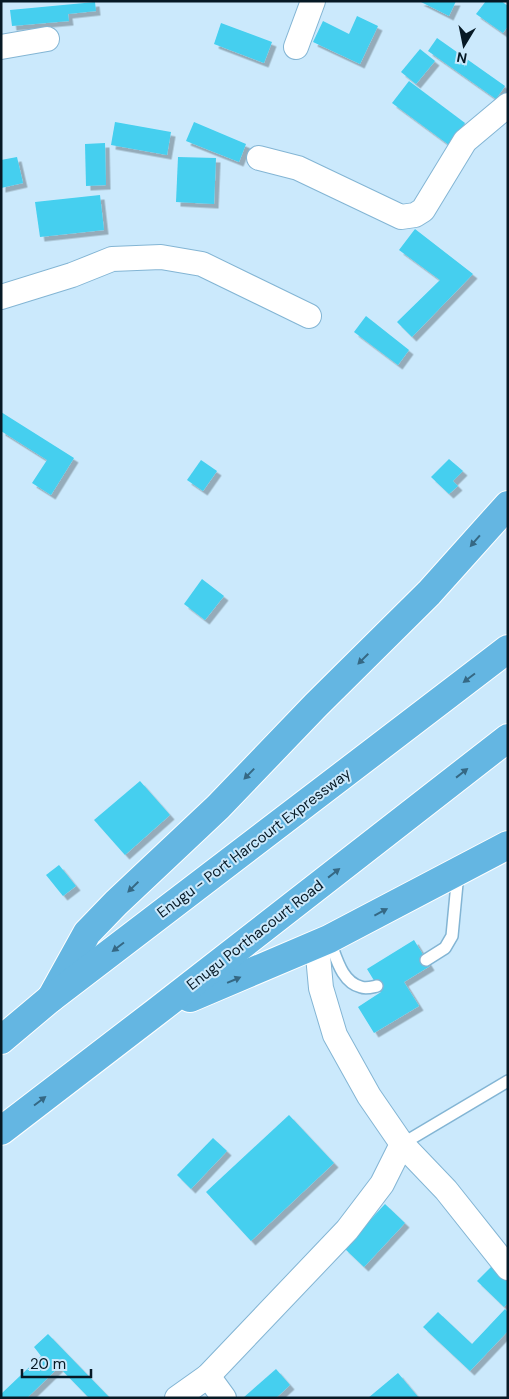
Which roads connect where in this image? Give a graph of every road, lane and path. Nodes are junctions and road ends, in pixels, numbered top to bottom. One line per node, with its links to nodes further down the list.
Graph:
1 (314, 1): 4 (street)
2 (47, 40): 3 (street)
3 (1, 47)
4 (296, 47)
5 (508, 106): 6 (street)
6 (258, 158)
7 (1, 297): 8 (street)
8 (309, 316)
9 (508, 505): 17 (highway, one-way to 17)
10 (508, 649): 17 (highway, Enugu - Port Harcourt Expressway, one-way to 17)
11 (508, 738): 18 (highway, Enugu Porthacourt Road, one-way to 11)
12 (508, 845): 13 (highway)
13 (458, 871): 14 (highway, one-way to 13); 15 (lane)
14 (323, 942): 16 (lane); 18 (highway, one-way to 14); 22 (street)
15 (426, 960)
16 (377, 986)
17 (51, 998): 19 (highway, Enugu - Port Harcourt Expressway)
18 (156, 1012): 21 (highway, Enugu Porthacourt Road, one-way to 18)
19 (1, 1040)
20 (508, 1081): 22 (lane)
21 (1, 1131)
22 (402, 1144): 23 (street); 24 (street)
23 (508, 1268)
24 (208, 1376): 25 (street); 26 (street)
25 (177, 1398)
26 (224, 1398)

